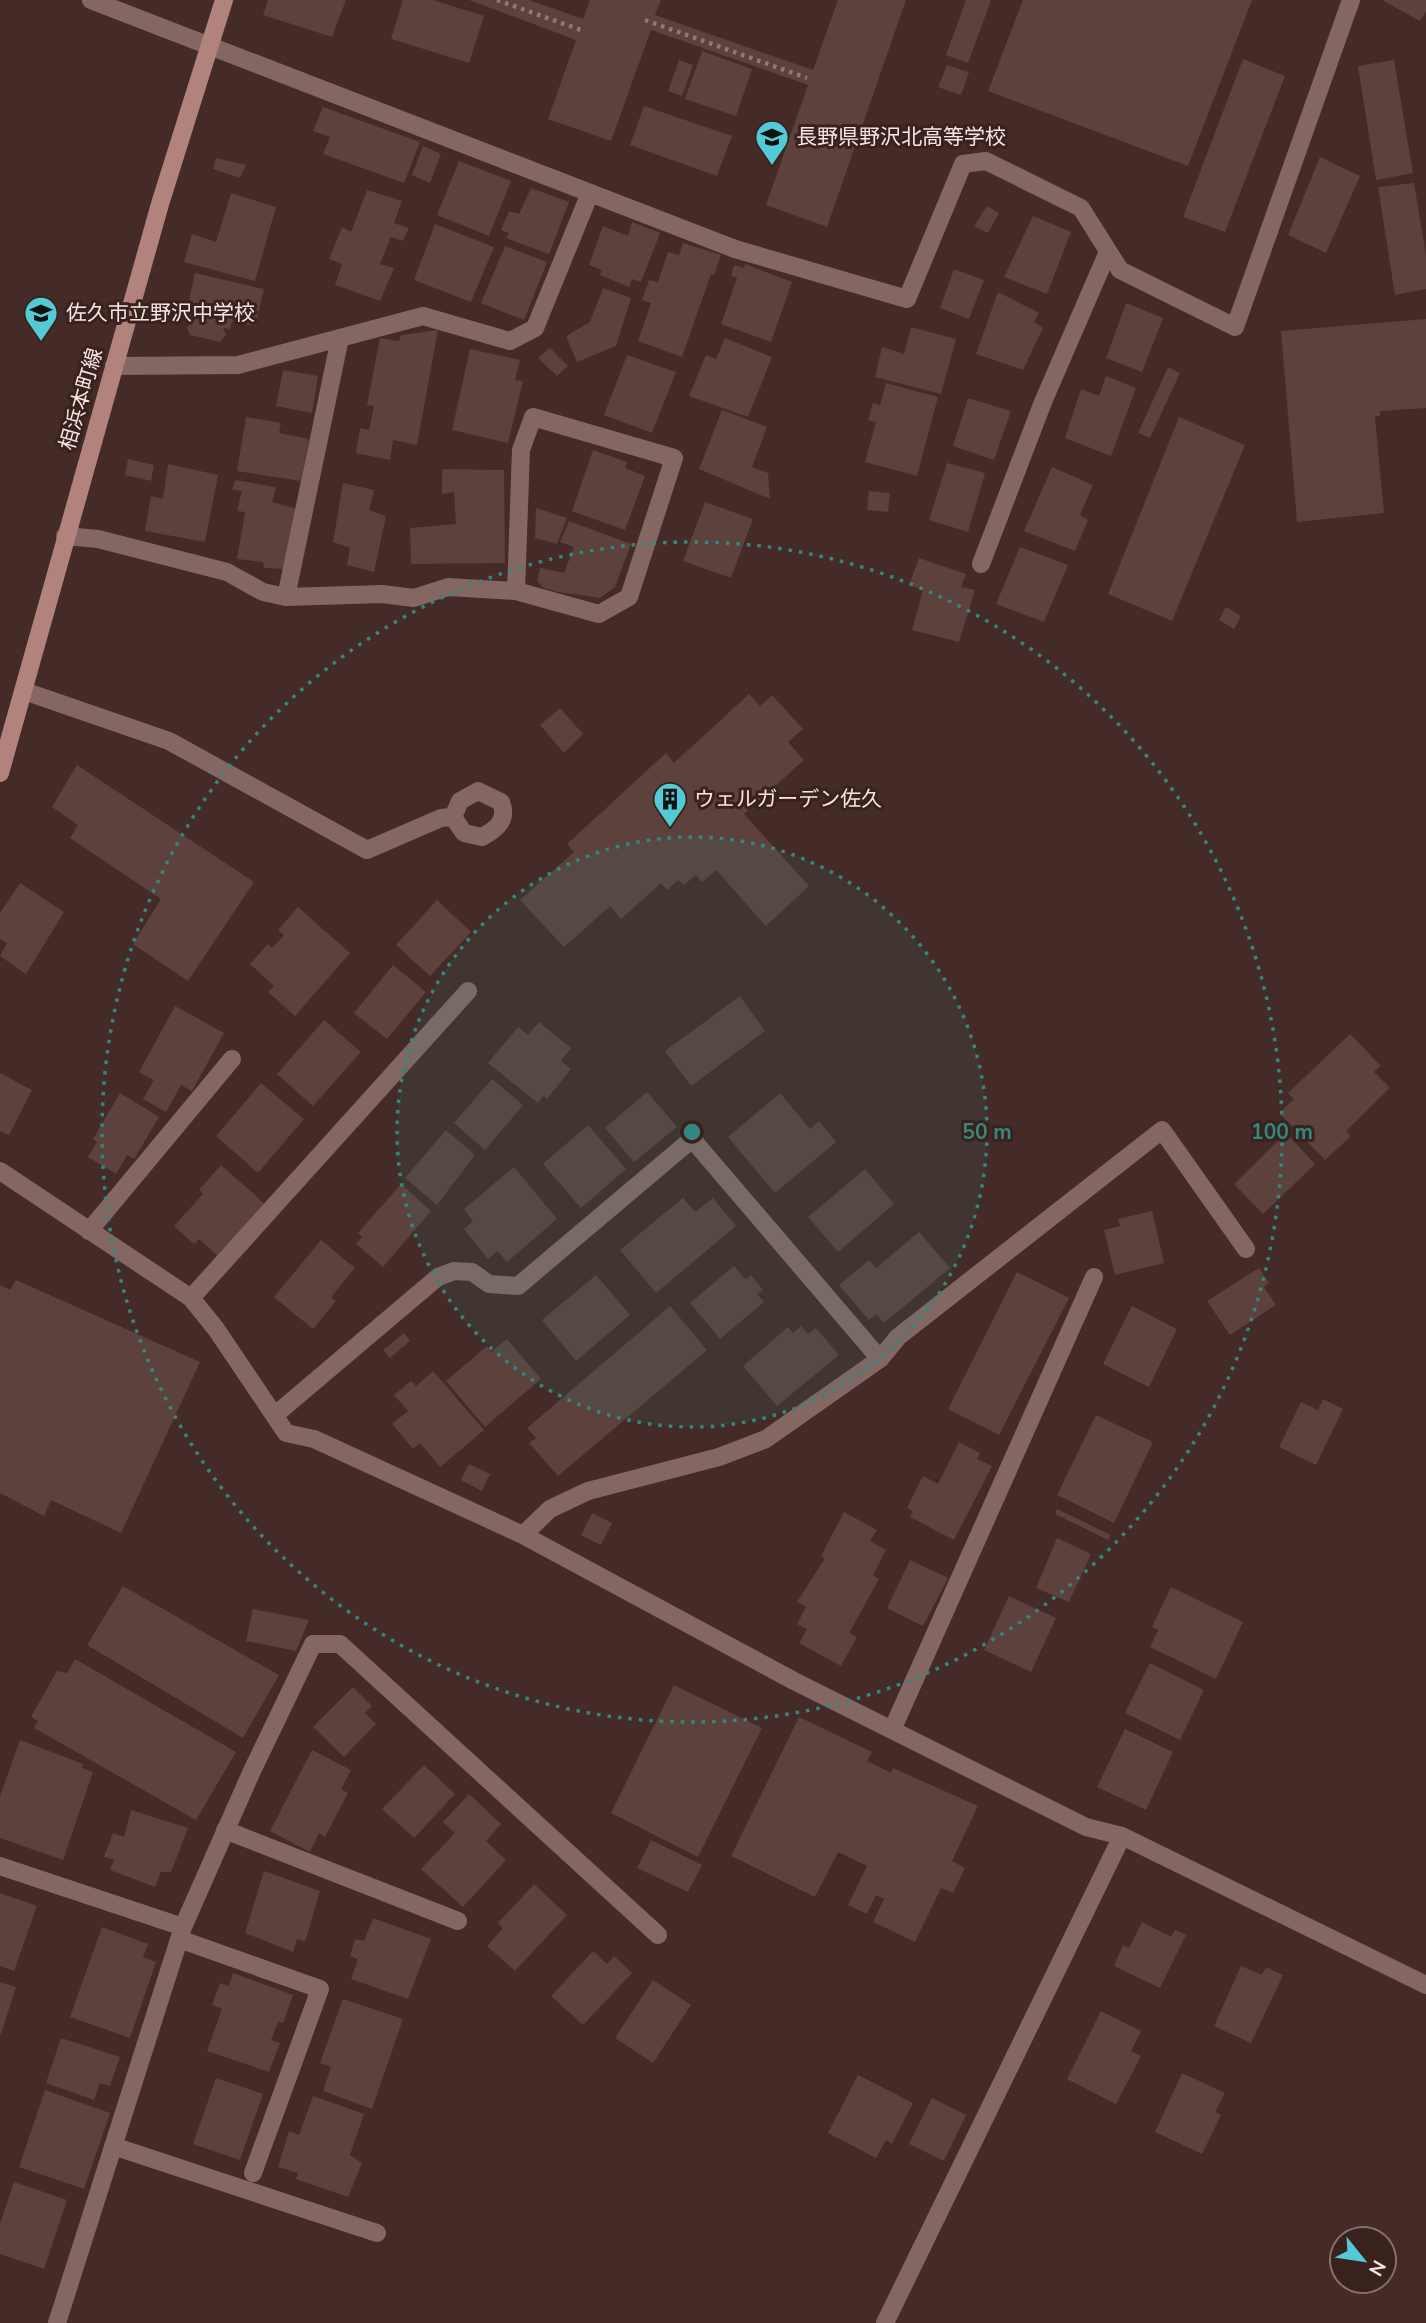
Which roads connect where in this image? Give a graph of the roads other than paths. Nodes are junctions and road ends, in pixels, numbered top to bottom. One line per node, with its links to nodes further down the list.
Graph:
1 (92, 0): 4 (street)
2 (224, 0): 4 (main road, 相浜本町線)
3 (1352, 0): 6 (street)
4 (209, 44): 5 (street); 8 (main road, 相浜本町線)
5 (590, 193): 6 (street); 7 (street)
6 (1107, 254): 10 (street)
7 (340, 338): 8 (street); 12 (street)
8 (114, 366): 9 (main road, 相浜本町線)
9 (65, 536): 12 (street); 13 (main road, 相浜本町線)
10 (981, 564)
11 (516, 591): 11 (street); 12 (street)
12 (286, 597)
13 (24, 691): 14 (main road, 相浜本町線); 15 (street)
14 (0, 773)
15 (453, 817)
16 (468, 991): 22 (street)
17 (232, 1059): 19 (street)
18 (0, 1171): 19 (street)
19 (89, 1231): 22 (street)
20 (1246, 1249): 23 (street)
21 (1094, 1277): 26 (street)
22 (191, 1298): 24 (street)
23 (880, 1359): 24 (street); 25 (street)
24 (275, 1415): 25 (street)
25 (523, 1535): 26 (street)
26 (892, 1728): 28 (street)
27 (225, 1830): 30 (street); 31 (street); 32 (street)
28 (1122, 1836): 33 (street); 38 (street)
29 (0, 1866): 31 (street)
30 (458, 1921)
31 (181, 1933): 34 (street); 35 (street)
32 (658, 1935)
33 (1426, 1986)
34 (113, 2146): 36 (street); 37 (street)
35 (253, 2173)
36 (377, 2233)
37 (57, 2323)
38 (885, 2323)

